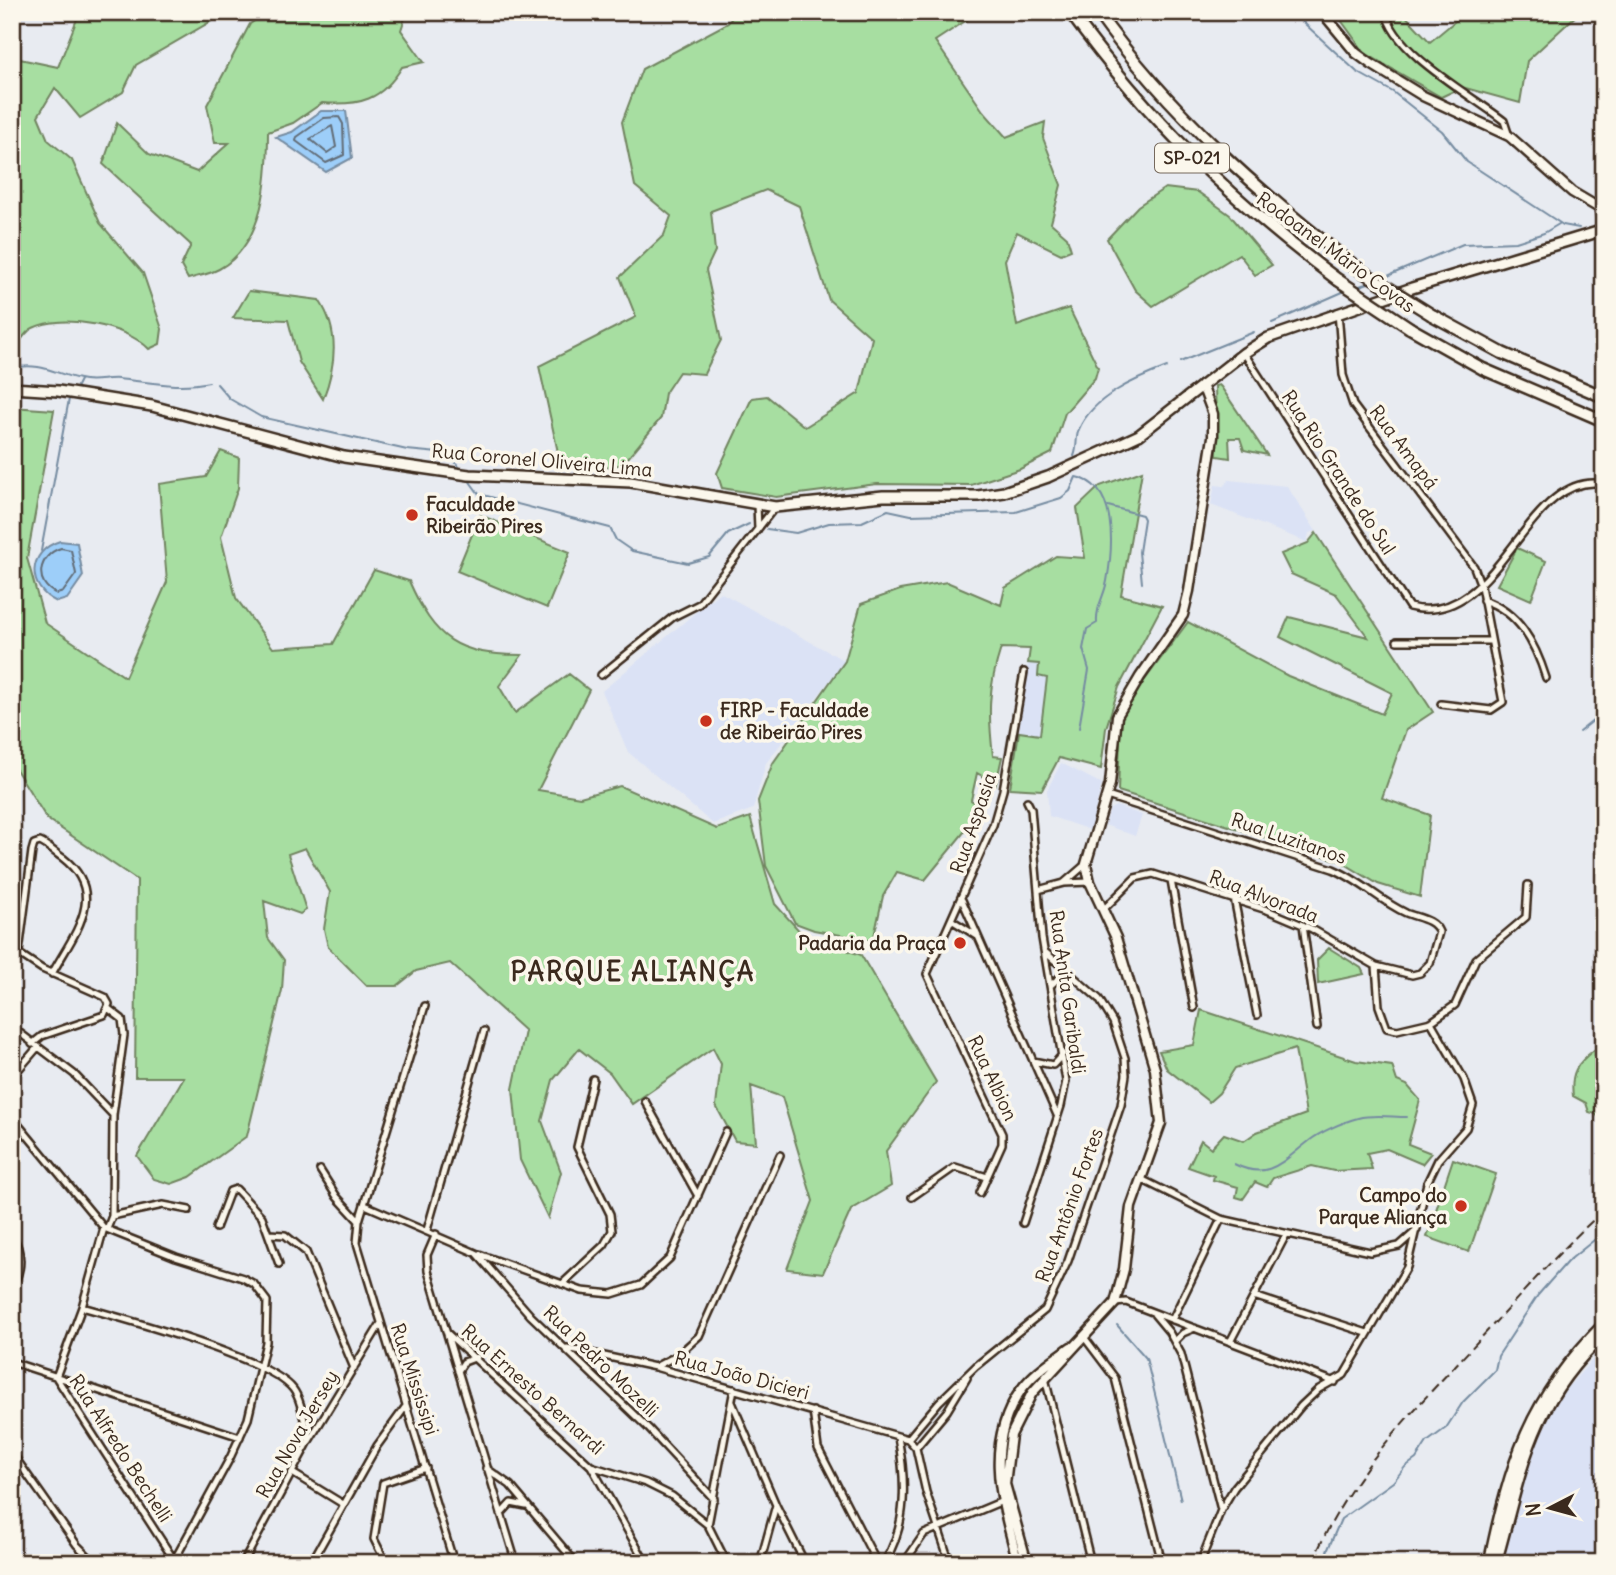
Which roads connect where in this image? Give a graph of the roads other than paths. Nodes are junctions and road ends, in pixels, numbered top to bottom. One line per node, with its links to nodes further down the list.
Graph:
1 (1070, 12): 13 (highway, Rodoanel Mário Covas / SP-021, bridge)
2 (1097, 12): 12 (highway, Rodoanel Mário Covas / SP-021, bridge)
3 (1322, 12): 5 (main road)
4 (1386, 12): 5 (street)
5 (1509, 136): 6 (main road)
6 (1602, 210): 7 (main road)
7 (1604, 230): 8 (main road, Rua Coronel Oliveira Lima)
8 (1338, 313): 9 (main road, Rua Coronel Oliveira Lima); 18 (street, Rua Amapá)
9 (1244, 353): 10 (main road, Rua Coronel Oliveira Lima); 18 (street, Rua Rio Grande do Sul)
10 (1202, 385): 16 (main road, Rua Coronel Oliveira Lima); 26 (main road)
11 (12, 388): 15 (main road, Rua Coronel Oliveira Lima)
12 (1604, 397)
13 (1604, 421)
14 (1604, 484): 18 (street)
15 (757, 505): 16 (main road, Rua Coronel Oliveira Lima); 17 (street)
16 (775, 508): 17 (street)
17 (759, 525): 23 (street)
18 (1481, 586): 19 (street, Rua Amapá)
19 (1483, 600): 21 (street, Rua Amapá); 24 (street)
20 (1397, 641): 21 (street)
21 (1491, 641): 25 (street, Rua Amapá)
22 (1024, 672): 35 (street, Rua Aspasia)
23 (601, 675)
24 (1546, 678)
25 (1441, 704)
26 (1107, 796): 28 (main road); 40 (street, Rua Luzitanos)
27 (1027, 802): 33 (street, Rua Anita Garibaldi)
28 (1086, 864): 30 (main road); 31 (street)
29 (1171, 880): 34 (street, Rua Alvorada); 36 (street, Rua Alvorada); 50 (street)
30 (1090, 882): 31 (street); 36 (main road)
31 (1065, 883): 33 (street)
32 (1528, 885): 53 (street)
33 (1038, 890): 43 (street, Rua Anita Garibaldi)
34 (1234, 898): 38 (street, Rua Alvorada); 52 (street)
35 (962, 900): 37 (street, Rua Aspasia); 39 (street)
36 (1104, 909): 70 (main road)
37 (953, 921): 39 (street); 47 (street, Rua Aspasia)
38 (1303, 925): 44 (street, Rua Alvorada); 55 (street)
39 (977, 936): 59 (street)
40 (1438, 940): 44 (street, Rua Alvorada)
41 (12, 949): 42 (street)
42 (19, 952): 46 (street); 46 (street)
43 (1045, 952): 45 (street, Rua Antônio Fortes); 48 (street, Rua Anita Garibaldi)
44 (1376, 966): 53 (street)
45 (1067, 971): 48 (street); 112 (street, Rua Antônio Fortes)
46 (52, 974): 51 (street)
47 (927, 977): 69 (street, Rua Albion)
48 (1051, 985): 58 (street, Rua Anita Garibaldi)
49 (425, 1006): 74 (street, Rua Mississipi)
50 (1194, 1007)
51 (109, 1009): 57 (street); 63 (street, Rua Alfredo Bechelli)
52 (1257, 1015)
53 (1431, 1022): 83 (street)
54 (12, 1027): 57 (street)
55 (1317, 1027)
56 (484, 1031): 82 (street)
57 (35, 1046): 60 (street); 63 (street)
58 (1063, 1053): 59 (street); 65 (street, Rua Anita Garibaldi)
59 (1034, 1061): 65 (street)
60 (12, 1077)
61 (593, 1079): 90 (street)
62 (645, 1101): 72 (street)
63 (113, 1115): 76 (street, Rua Alfredo Bechelli)
64 (12, 1116): 81 (street)
65 (1057, 1116): 79 (street, Rua Anita Garibaldi)
66 (726, 1132): 72 (street)
67 (780, 1155): 109 (street)
68 (320, 1170): 78 (street)
69 (987, 1177): 71 (street, Rua Albion); 73 (street)
70 (1141, 1179): 77 (street); 93 (main road)
71 (980, 1193)
72 (698, 1196): 90 (street)
73 (912, 1197)
74 (365, 1205): 78 (street, Rua Mississipi); 82 (street, Rua Pedro Mozelli)
75 (189, 1210): 76 (street)
76 (112, 1216): 81 (street, Rua Alfredo Bechelli)
77 (1221, 1219): 87 (street); 96 (street)
78 (359, 1221): 97 (street, Rua Mississipi)
79 (1023, 1223)
80 (216, 1228): 84 (street)
81 (106, 1229): 94 (street, Rua Alfredo Bechelli); 111 (street)
82 (427, 1230): 85 (street, Rua Pedro Mozelli)
83 (1417, 1230): 87 (street); 101 (street)
84 (269, 1234): 89 (street); 110 (street)
85 (436, 1234): 88 (street, Rua Pedro Mozelli); 100 (street)
86 (12, 1235): 91 (street)
87 (1286, 1235): 92 (street)
88 (476, 1253): 90 (street); 106 (street, Rua Pedro Mozelli)
89 (279, 1264)
90 (562, 1284)
91 (12, 1286)
92 (1254, 1296): 101 (street); 105 (street)
93 (1115, 1303): 95 (street); 103 (main road)
94 (82, 1307): 111 (street); 114 (street, Rua Alfredo Bechelli)
95 (1152, 1312): 96 (street); 104 (street)
96 (1172, 1320): 99 (street)
97 (381, 1323): 110 (street, Rua Nova Jersey); 119 (street, Rua Mississipi)
98 (1604, 1324): 165 (main road)
99 (1195, 1328): 104 (street); 105 (street)
100 (447, 1333): 107 (street, Rua Ernesto Bernardi); 113 (street)
101 (1367, 1333): 116 (street)
102 (1604, 1335): 166 (main road)
103 (1084, 1337): 115 (main road); 132 (main road); 163 (street)
104 (1175, 1341): 136 (street)
105 (1230, 1342): 116 (street)
106 (566, 1348): 109 (street, Rua João Dicieri); 131 (street, Rua Pedro Mozelli)
107 (477, 1357): 113 (street); 127 (street, Rua Ernesto Bernardi)
108 (12, 1362): 114 (street)
109 (655, 1367): 117 (street, Rua João Dicieri)
110 (354, 1368): 124 (street, Rua Nova Jersey)
111 (261, 1370): 121 (street); 124 (street)
112 (970, 1372): 123 (street, Rua Antônio Fortes); 125 (street)
113 (457, 1373): 129 (street)
114 (56, 1377): 121 (street); 142 (street, Rua Alfredo Bechelli)
115 (1045, 1378): 132 (main road); 162 (street)
116 (1335, 1382): 136 (street)
117 (734, 1389): 118 (street); 120 (street, Rua João Dicieri)
118 (732, 1402): 131 (street); 134 (street)
119 (406, 1406): 128 (street, Rua Mississipi); 133 (street)
120 (813, 1410): 122 (street, Rua João Dicieri); 155 (street)
121 (240, 1437): 142 (street)
122 (898, 1437): 123 (street, Rua João Dicieri); 140 (street)
123 (908, 1439): 125 (street)
124 (309, 1441): 130 (street, Rua Nova Jersey)
125 (916, 1448): 139 (street)
126 (12, 1453): 141 (street)
127 (591, 1466): 138 (street, Rua Ernesto Bernardi); 151 (street)
128 (426, 1468): 147 (street); 148 (street, Rua Mississipi)
129 (486, 1468): 135 (street); 137 (street)
130 (294, 1474): 133 (street); 145 (street, Rua Nova Jersey)
131 (714, 1499): 138 (street)
132 (1004, 1500): 139 (street); 160 (main road); 161 (main road)
133 (343, 1504): 146 (street)
134 (776, 1505): 153 (street); 154 (street)
135 (526, 1506): 137 (street); 150 (street)
136 (1221, 1510): 164 (street)
137 (501, 1514): 149 (street)
138 (708, 1525): 152 (street)
139 (940, 1527): 158 (street); 159 (street)
140 (888, 1556): 156 (street); 157 (street)
141 (88, 1560): 143 (street)
142 (176, 1561): 144 (street)
143 (114, 1563)
144 (164, 1563)
145 (243, 1563)
146 (311, 1563)
147 (386, 1563)
148 (454, 1563)
149 (516, 1563)
150 (576, 1563)
151 (646, 1563)
152 (727, 1563)
153 (760, 1563)
154 (805, 1563)
155 (877, 1563)
156 (884, 1563)
157 (897, 1563)
158 (904, 1563)
159 (950, 1563)
160 (1018, 1563)
161 (1027, 1563)
162 (1091, 1563)
163 (1162, 1563)
164 (1200, 1563)
165 (1489, 1563)
166 (1496, 1563)

